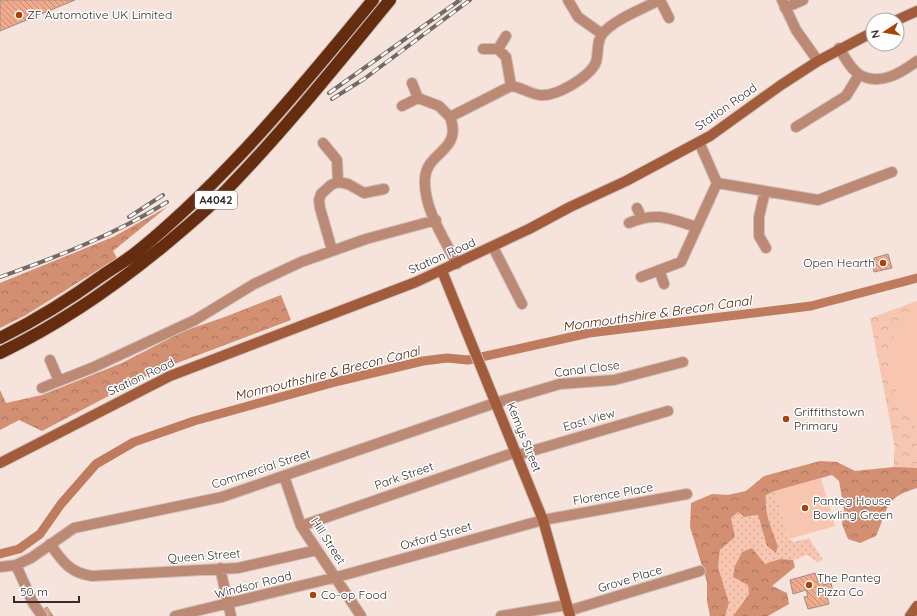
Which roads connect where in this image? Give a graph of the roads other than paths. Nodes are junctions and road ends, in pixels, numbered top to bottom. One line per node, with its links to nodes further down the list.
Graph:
1 (373, 0): 44 (highway, A4042)
2 (390, 0): 45 (highway, A4042)
3 (568, 0): 10 (street)
4 (659, 0): 9 (street); 10 (street)
5 (803, 0): 6 (street)
6 (783, 4): 16 (street)
7 (917, 11): 8 (street)
8 (905, 16)
9 (669, 18)
10 (602, 34): 20 (street)
11 (506, 36): 15 (street)
12 (865, 36): 13 (street, Station Road)
13 (839, 48): 16 (street, Station Road); 18 (street)
14 (483, 49): 15 (street)
15 (498, 49): 20 (street)
16 (818, 61): 25 (street, Station Road)
17 (917, 61): 18 (street)
18 (859, 75): 24 (street)
19 (412, 83): 21 (street)
20 (511, 86): 23 (street)
21 (418, 98): 22 (street); 23 (street)
22 (402, 106)
23 (450, 117): 32 (street)
24 (796, 127)
25 (699, 142): 29 (street); 35 (street, Station Road)
26 (323, 143): 28 (street)
27 (892, 172): 31 (street)
28 (338, 182): 30 (street); 37 (street)
29 (717, 183): 31 (street); 34 (street)
30 (384, 188)
31 (765, 191): 36 (street)
32 (436, 220): 37 (street); 38 (street)
33 (629, 223): 34 (street)
34 (696, 227): 39 (street)
35 (493, 247): 38 (street, Station Road); 43 (street)
36 (766, 248)
37 (332, 250): 48 (street)
38 (457, 264): 40 (street, Station Road)
39 (659, 270): 41 (street); 42 (street)
40 (442, 271): 50 (street, Kemys Street); 53 (street, Station Road)
41 (641, 277)
42 (664, 284)
43 (522, 304)
44 (0, 338)
45 (0, 353)
46 (50, 360): 48 (street)
47 (683, 362): 50 (street, Canal Close)
48 (59, 381): 49 (street)
49 (42, 388)
50 (495, 403): 52 (street, Kemys Street); 54 (street, Commercial Street)
51 (668, 411): 52 (street, East View)
52 (517, 453): 56 (street, Kemys Street); 57 (street, Park Street)
53 (0, 463)
54 (284, 476): 57 (street, Hill Street); 58 (street, Commercial Street)
55 (687, 494): 56 (street, Florence Place)
56 (543, 520): 64 (street, Oxford Street); 67 (street, Kemys Street)
57 (301, 526): 59 (street, Hill Street)
58 (50, 544): 60 (street, Commercial Street); 62 (street, Queen Street)
59 (317, 550): 62 (street, Queen Street); 64 (street, Hill Street)
60 (16, 565): 61 (street, Commercial Street); 69 (street)
61 (0, 567)
62 (220, 568): 65 (street)
63 (700, 571): 67 (street, Grove Place)
64 (337, 577): 65 (street, Windsor Road); 72 (street, Hill Street)
65 (229, 604): 70 (street, Windsor Road); 71 (street)
66 (917, 606): 74 (street)
67 (568, 611): 68 (street, Grove Place)
68 (516, 615): 73 (street, Grove Place)
69 (42, 616)
70 (175, 616)
71 (231, 616)
72 (361, 616)
73 (501, 616)
74 (910, 616)

